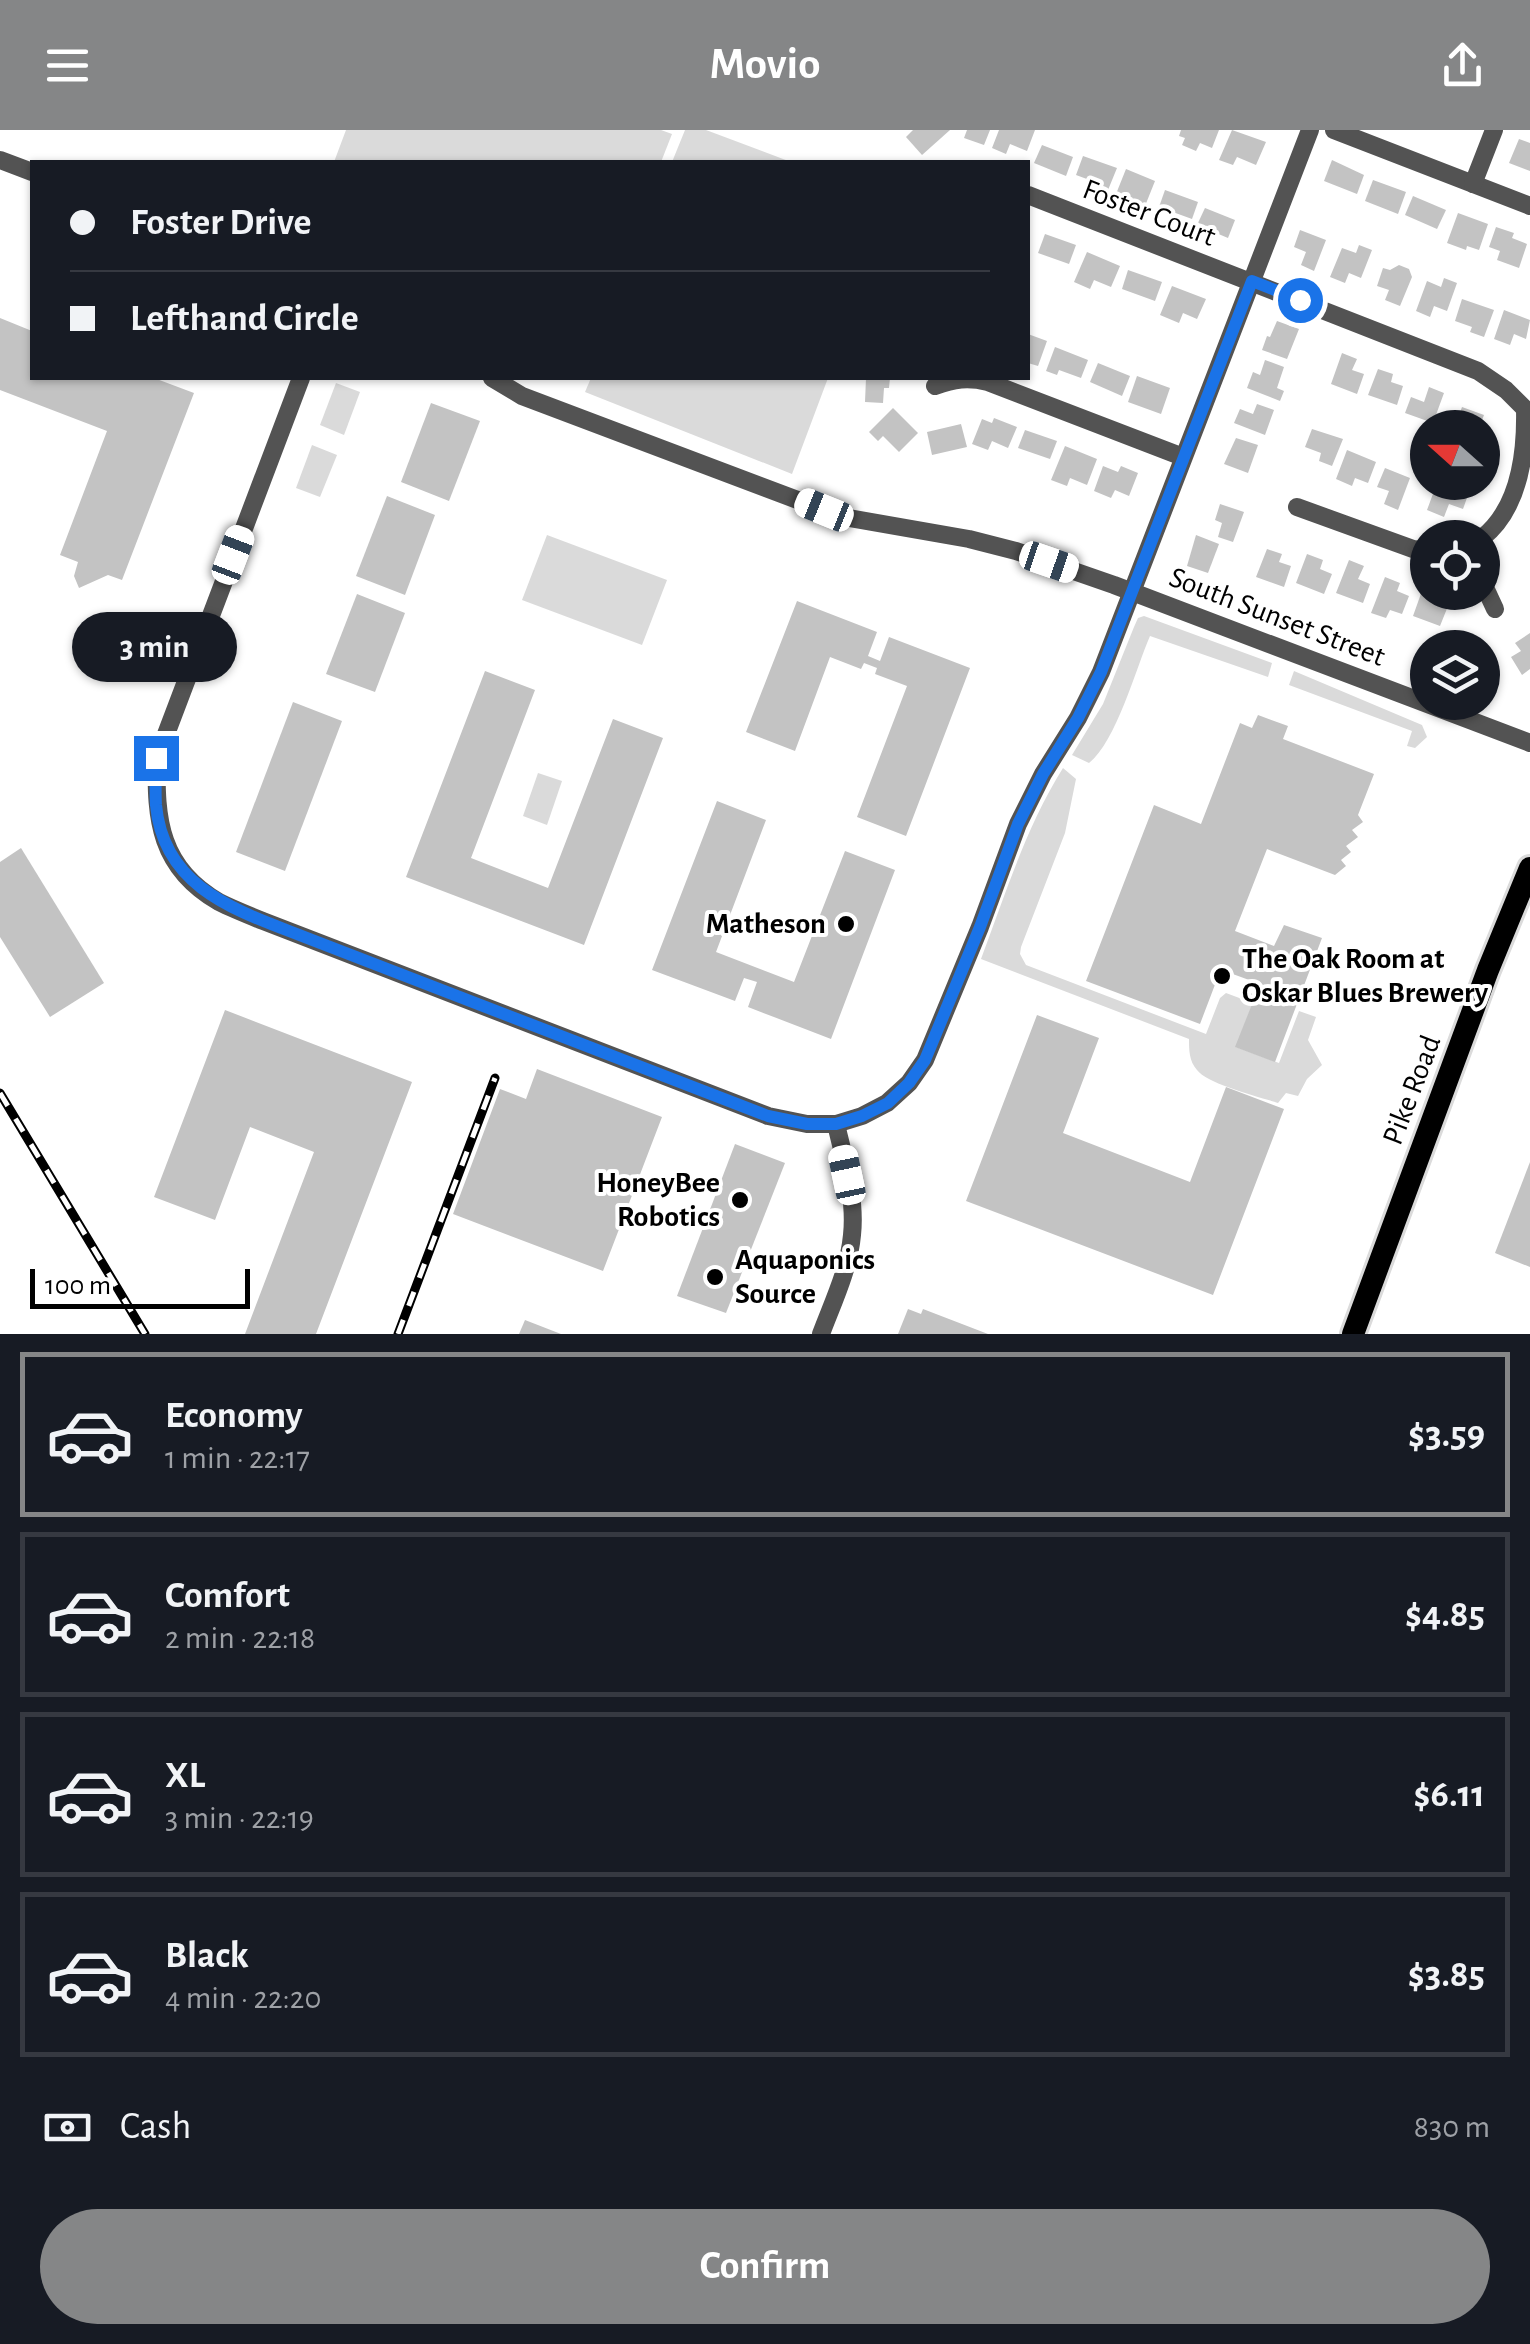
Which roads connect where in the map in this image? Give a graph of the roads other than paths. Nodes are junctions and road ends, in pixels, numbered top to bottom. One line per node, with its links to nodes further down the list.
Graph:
1 (1310, 130): 9 (street)
2 (1334, 130): 6 (street)
3 (1494, 130): 6 (street)
4 (0, 160): 5 (street)
5 (30, 171)
6 (1473, 184): 8 (street)
7 (1030, 197): 9 (street, Foster Court)
8 (1530, 206)
9 (1252, 281): 15 (street, Foster Court); 16 (street)
10 (300, 380): 23 (street)
11 (495, 380): 20 (street, South Sunset Street)
12 (951, 380): 14 (street)
13 (979, 380): 16 (street)
14 (935, 386)
15 (1527, 408): 18 (street)
16 (1183, 458): 20 (street)
17 (1297, 507): 19 (street)
18 (1499, 520)
19 (1410, 548)
20 (1132, 592): 21 (street, South Sunset Street); 23 (street)
21 (1530, 744)
22 (1530, 868): 25 (main road, Pike Road)
23 (836, 1124): 24 (street)
24 (821, 1334)
25 (1352, 1334)

